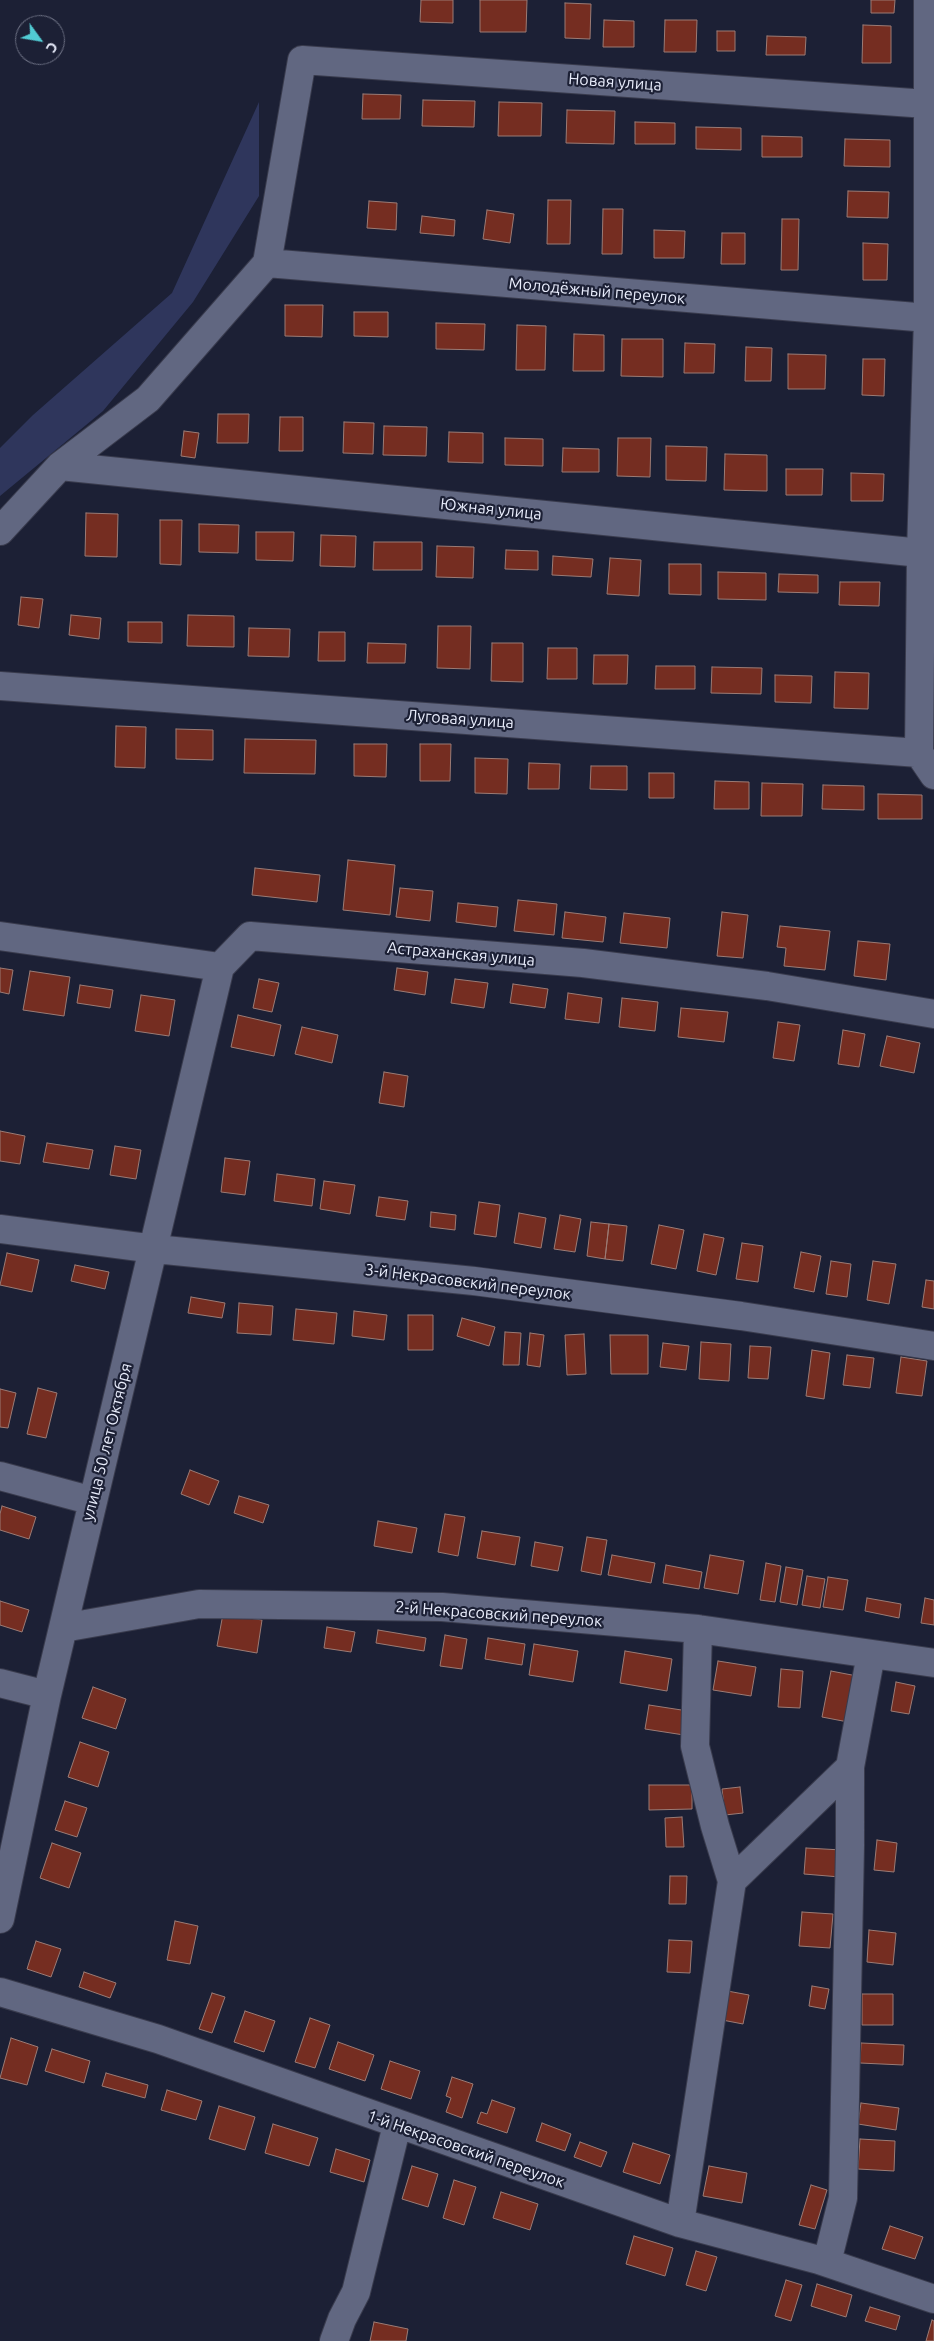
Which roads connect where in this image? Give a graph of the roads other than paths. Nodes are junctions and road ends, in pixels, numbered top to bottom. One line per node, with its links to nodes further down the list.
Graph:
1 (928, 0): 2 (street)
2 (927, 104): 3 (street, Новая улица); 4 (street)
3 (267, 263): 4 (street, Молодёжный переулок); 5 (street)
4 (928, 318): 7 (street)
5 (60, 466): 6 (street); 7 (street, Южная улица)
6 (0, 531)
7 (921, 553): 9 (street)
8 (0, 686): 9 (street, Луговая улица)
9 (927, 764)
10 (0, 936): 11 (street)
11 (220, 967): 12 (street, Астраханская улица); 14 (street, улица 50 лет Октября)
12 (934, 1014)
13 (0, 1229): 14 (street, 3-й Некрасовский переулок)
14 (154, 1248): 15 (street, 3-й Некрасовский переулок); 17 (street, улица 50 лет Октября)
15 (934, 1346)
16 (0, 1476): 17 (street)
17 (93, 1501): 18 (street, улица 50 лет Октября)
18 (63, 1628): 19 (street, 2-й Некрасовский переулок); 23 (street, улица 50 лет Октября)
19 (698, 1629): 20 (street, 2-й Некрасовский переулок); 25 (street)
20 (871, 1654): 21 (street, 2-й Некрасовский переулок); 24 (street)
21 (934, 1663)
22 (0, 1683): 23 (street)
23 (47, 1695): 26 (street, улица 50 лет Октября)
24 (850, 1766): 25 (street); 30 (street)
25 (732, 1882): 29 (street)
26 (0, 1918)
27 (0, 1992): 28 (street, 1-й Некрасовский переулок)
28 (397, 2125): 29 (street, 1-й Некрасовский переулок); 32 (street)
29 (680, 2223): 30 (street, 1-й Некрасовский переулок)
30 (827, 2262): 31 (street, 1-й Некрасовский переулок)
31 (934, 2300)
32 (334, 2341)

